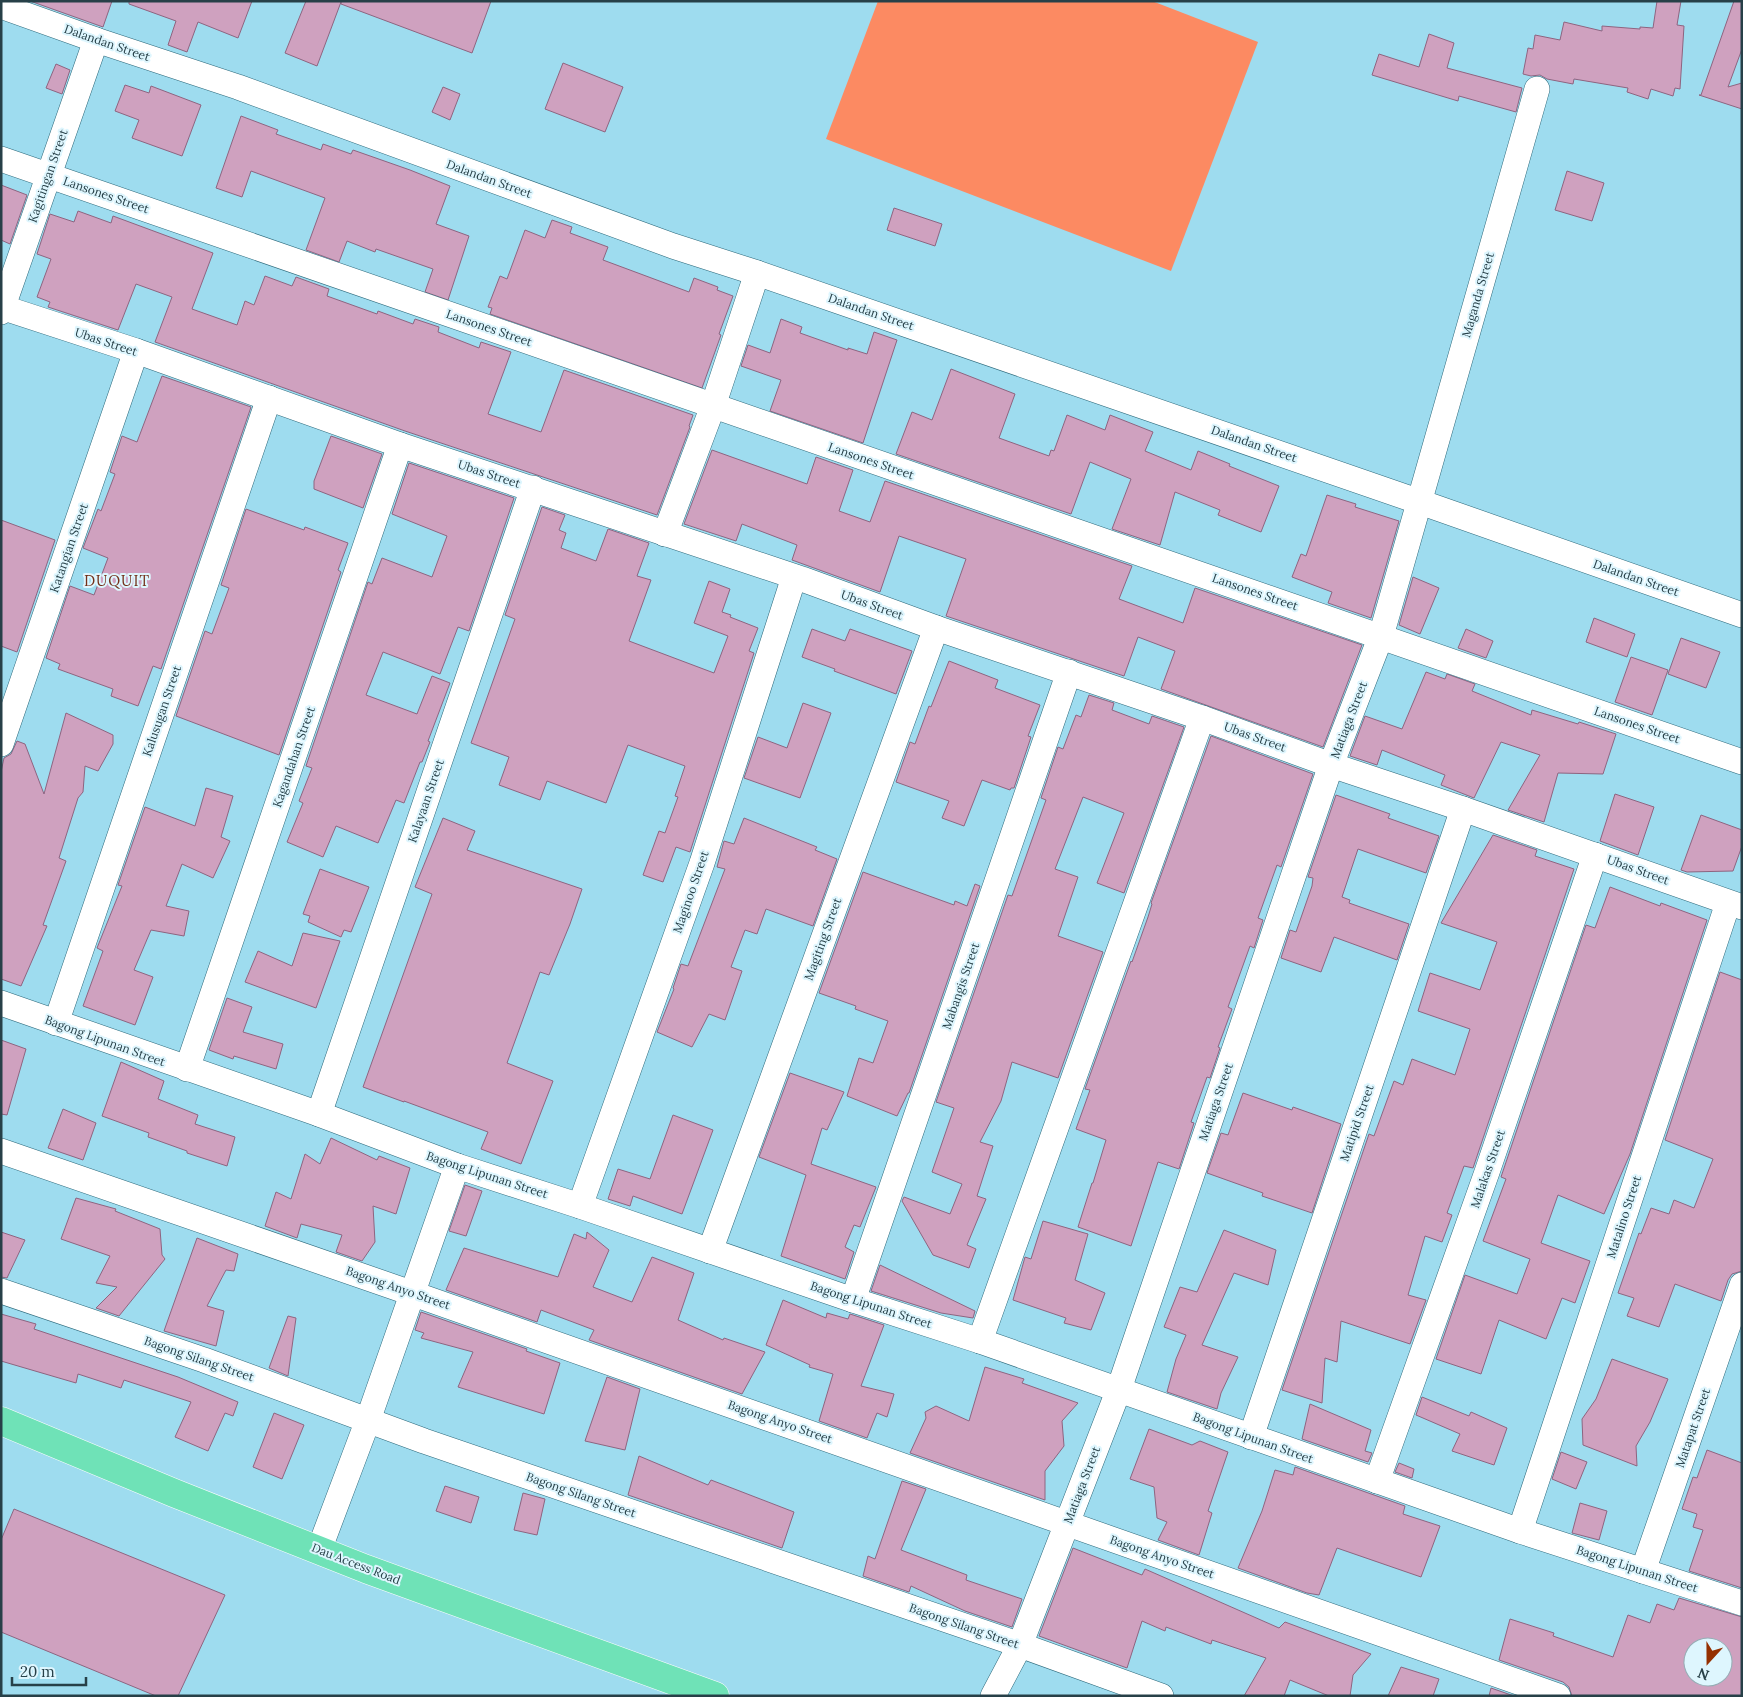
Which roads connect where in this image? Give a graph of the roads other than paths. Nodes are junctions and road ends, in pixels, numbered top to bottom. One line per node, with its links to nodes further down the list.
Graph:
1 (1, 6): 2 (street, Dalandan Street)
2 (96, 40): 5 (street, Kagitingan Street); 6 (street, Dalandan Street)
3 (1536, 89): 13 (street, Maganda Street)
4 (1, 159): 5 (street, Lansones Street)
5 (48, 175): 7 (street, Kagitingan Street); 10 (street, Lansones Street)
6 (757, 273): 10 (street); 13 (street, Dalandan Street)
7 (2, 309): 8 (street, Ubas Street)
8 (136, 352): 9 (street, Ubas Street); 21 (street, Katangian Street)
9 (269, 398): 11 (street, Ubas Street); 28 (street, Kalusugan Street)
10 (713, 406): 14 (street); 18 (street, Lansones Street)
11 (400, 445): 12 (street, Ubas Street); 29 (street, Kagandahan Street)
12 (533, 488): 14 (street, Ubas Street); 30 (street, Kalayaan Street)
13 (1420, 502): 16 (street, Dalandan Street); 18 (street, Matiaga Street)
14 (665, 534): 15 (street, Ubas Street)
15 (794, 576): 17 (street, Ubas Street); 33 (street, Maginoo Street)
16 (1742, 615)
17 (936, 628): 19 (street, Ubas Street); 34 (street, Magiting Street)
18 (1381, 636): 22 (street, Lansones Street); 23 (street, Matiaga Street)
19 (1068, 672): 20 (street, Ubas Street); 38 (street, Mabangis Street)
20 (1202, 718): 23 (street, Ubas Street); 39 (street)
21 (1, 744)
22 (1742, 762)
23 (1331, 765): 24 (street, Ubas Street); 40 (street, Matiaga Street)
24 (1463, 809): 25 (street, Ubas Street); 43 (street, Matipid Street)
25 (1595, 855): 26 (street, Ubas Street); 44 (street, Malakas Street)
26 (1735, 905): 46 (street, Matalino Street)
27 (1, 1004): 28 (street, Bagong Lipunan Street)
28 (56, 1023): 29 (street, Bagong Lipunan Street)
29 (187, 1069): 30 (street, Bagong Lipunan Street)
30 (319, 1114): 32 (street, Bagong Lipunan Street)
31 (1, 1151): 37 (street, Bagong Anyo Street)
32 (457, 1166): 33 (street, Bagong Lipunan Street); 37 (street)
33 (580, 1206): 34 (street, Bagong Lipunan Street)
34 (710, 1251): 38 (street, Bagong Lipunan Street)
35 (1742, 1285): 48 (street, Matapat Street)
36 (1, 1291): 41 (street, Bagong Silang Street)
37 (411, 1293): 41 (street); 45 (street, Bagong Anyo Street)
38 (854, 1300): 39 (street, Bagong Lipunan Street)
39 (980, 1341): 40 (street, Bagong Lipunan Street)
40 (1118, 1389): 43 (street, Bagong Lipunan Street); 45 (street, Matiaga Street)
41 (368, 1420): 47 (street); 50 (street, Bagong Silang Street)
42 (1, 1421): 47 (main road, Dau Access Road)
43 (1252, 1437): 44 (street, Bagong Lipunan Street)
44 (1377, 1481): 46 (street, Bagong Lipunan Street)
45 (1068, 1524): 50 (street, Matiaga Street); 54 (street, Bagong Anyo Street)
46 (1520, 1531): 48 (street, Bagong Lipunan Street)
47 (319, 1550): 51 (main road, Dau Access Road)
48 (1643, 1571): 49 (street, Bagong Lipunan Street)
49 (1742, 1603)
50 (1020, 1645): 52 (street, Matiaga Street); 53 (street, Bagong Silang Street)
51 (714, 1696)
52 (993, 1696)
53 (1161, 1696)
54 (1558, 1696)

